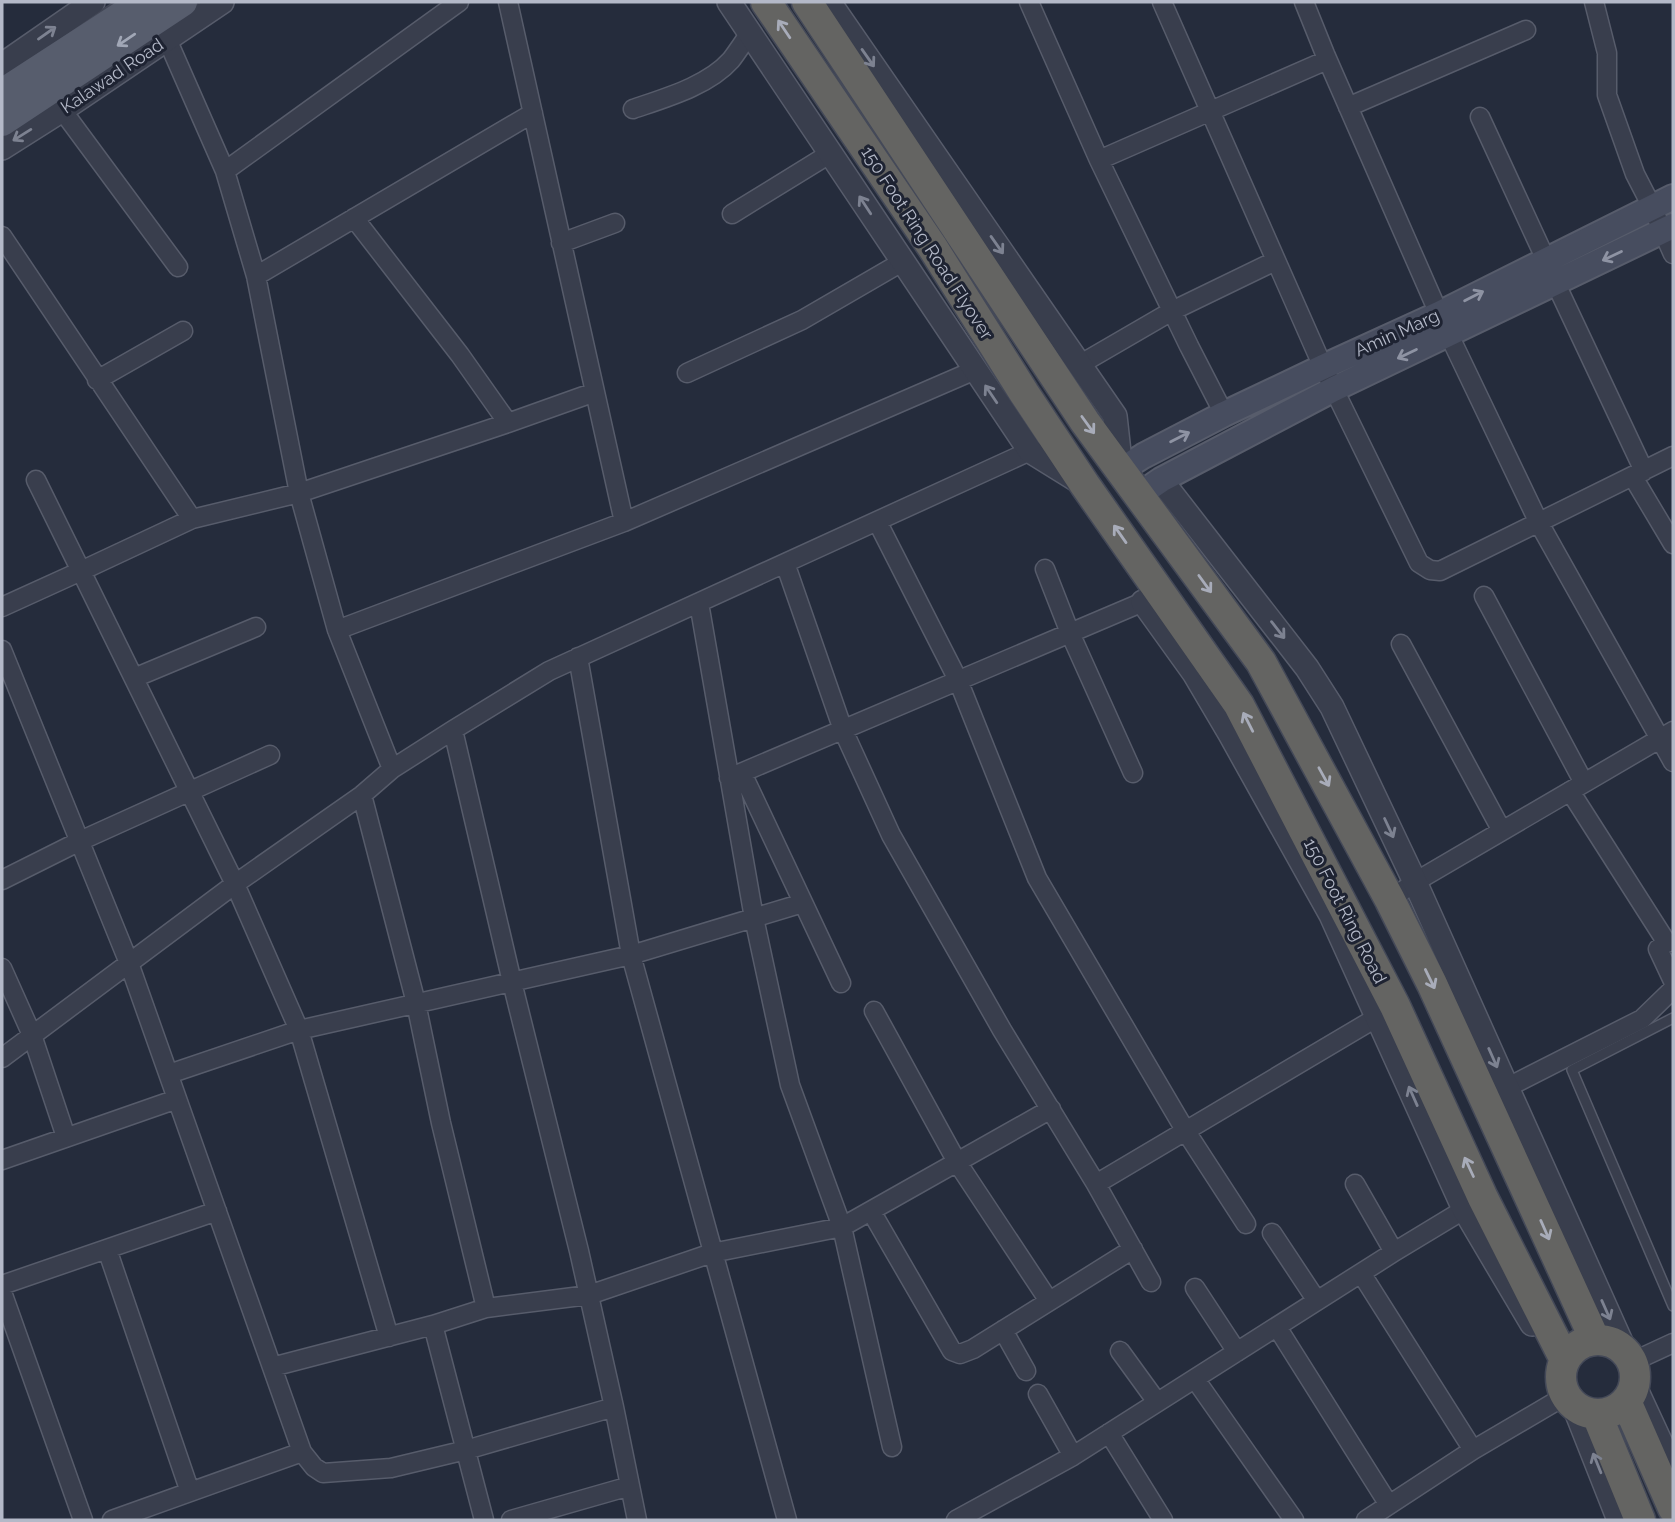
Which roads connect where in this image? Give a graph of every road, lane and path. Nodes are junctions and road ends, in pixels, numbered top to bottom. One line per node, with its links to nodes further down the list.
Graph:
1 (93, 2): 19 (street, one-way to 1)
2 (142, 2): 20 (main road)
3 (183, 2): 27 (main road, one-way to 27)
4 (222, 2): 17 (street, Kalawad Road)
5 (459, 2): 31 (street)
6 (508, 2): 25 (street)
7 (729, 2): 16 (street)
8 (766, 2): 63 (highway, 150 Foot Ring Road Flyover, one-way to 8)
9 (807, 2): 51 (highway, 150 Foot Ring Road Flyover)
10 (829, 2): 51 (street, one-way to 51)
11 (1029, 2): 30 (street)
12 (1161, 2): 24 (street)
13 (1304, 2): 18 (street)
14 (1594, 2): 32 (street)
15 (1526, 30): 21 (street)
16 (751, 32): 22 (street); 29 (street)
17 (167, 39): 23 (street, Kalawad Road); 31 (street)
18 (1327, 60): 21 (street); 24 (street)
19 (2, 65)
20 (2, 93)
21 (1348, 107): 47 (street)
22 (633, 109)
23 (62, 110): 28 (street, Kalawad Road, one-way to 28); 43 (street)
24 (1210, 111): 30 (street); 41 (street)
25 (533, 113): 34 (street); 38 (street)
26 (1480, 117): 40 (street)
27 (2, 122)
28 (2, 148)
29 (831, 153): 33 (street); 42 (street, one-way to 29)
30 (1099, 160): 46 (street)
31 (225, 171): 44 (street)
32 (1663, 202): 36 (street); 40 (main road, Amin Marg)
33 (732, 214)
34 (354, 218): 44 (street); 57 (street)
35 (615, 223): 38 (street)
36 (1668, 229): 39 (street); 45 (main road, Amin Marg, one-way to 45)
37 (2, 236): 53 (street)
38 (561, 243): 55 (street)
39 (1673, 254)
40 (1546, 260): 47 (main road, Amin Marg, one-way to 40)
41 (1275, 261): 46 (street); 49 (street)
42 (902, 262): 50 (street); 52 (street)
43 (178, 267)
44 (256, 275): 65 (street)
45 (1556, 284): 47 (main road, Amin Marg); 61 (street)
46 (1172, 311): 51 (street); 56 (street)
47 (1444, 324): 49 (main road, Amin Marg); 54 (main road, Amin Marg, one-way to 54); 69 (street)
48 (183, 331): 53 (street)
49 (1323, 367): 54 (street); 56 (main road, Amin Marg)
50 (975, 370): 58 (street, one-way to 50); 68 (street)
51 (1068, 372): 60 (highway, 150 Foot Ring Road Flyover, one-way to 60)
52 (687, 373)
53 (97, 380): 66 (street)
54 (1334, 389): 64 (main road, Amin Marg); 69 (street)
55 (595, 392): 57 (street); 68 (street)
56 (1224, 414): 60 (main road, Amin Marg, one-way to 56)
57 (508, 423): 65 (street)
58 (1030, 451): 63 (street); 67 (street)
59 (1673, 456): 61 (street)
60 (1121, 470): 64 (highway)
61 (1638, 474): 69 (street); 70 (street)
62 (36, 480): 73 (street)
63 (1085, 485): 75 (highway, 150 Foot Ring Road, one-way to 63)
64 (1150, 487): 100 (street, one-way to 100); 102 (highway, one-way to 102)
65 (299, 494): 66 (street); 79 (street)
66 (192, 519): 73 (street)
67 (877, 521): 71 (street); 85 (street)
68 (624, 522): 79 (street)
69 (1539, 523): 88 (street)
70 (1673, 544)
71 (785, 563): 76 (street); 87 (street)
72 (1045, 569): 80 (street)
73 (81, 571): 77 (street); 84 (street)
74 (1484, 596): 94 (street)
75 (1152, 598): 80 (street); 114 (highway, 150 Foot Ring Road, one-way to 75)
76 (699, 603): 83 (street); 93 (street)
77 (3, 605)
78 (256, 627): 84 (street)
79 (337, 630): 91 (street)
80 (1070, 633): 85 (street); 92 (street)
81 (1401, 645): 97 (street)
82 (2, 650): 98 (street)
83 (578, 657): 86 (street); 105 (street)
84 (134, 678): 95 (street)
85 (958, 680): 87 (street); 123 (street)
86 (453, 730): 91 (street); 109 (street)
87 (843, 730): 93 (street); 122 (street)
88 (1666, 735): 90 (street); 94 (street)
89 (270, 755): 95 (street)
90 (1673, 762)
91 (392, 769): 96 (street)
92 (1133, 773)
93 (736, 776): 103 (street); 104 (street)
94 (1577, 787): 97 (street); 108 (street)
95 (190, 792): 98 (street); 101 (street)
96 (362, 795): 101 (street); 112 (street)
97 (1502, 831): 100 (street)
98 (80, 841): 99 (street); 106 (street)
99 (2, 880)
100 (1415, 882): 102 (street); 120 (street, one-way to 120)
101 (235, 884): 106 (street); 116 (street)
102 (1390, 900): 153 (highway, one-way to 153)
103 (803, 903): 104 (street); 110 (street)
104 (754, 918): 105 (street); 133 (street)
105 (631, 955): 109 (street); 138 (street)
106 (130, 963): 117 (street); 119 (street)
107 (2, 968): 117 (street)
108 (1673, 981)
109 (512, 982): 112 (street); 144 (street)
110 (841, 983)
111 (1673, 989): 120 (street)
112 (416, 1003): 116 (street); 148 (street)
113 (874, 1011): 126 (street)
114 (1386, 1012): 123 (street); 129 (highway, 150 Foot Ring Road, one-way to 114)
115 (1673, 1018): 147 (lane)
116 (299, 1030): 119 (street); 152 (street)
117 (32, 1035): 118 (street); 124 (street)
118 (2, 1058)
119 (169, 1074): 121 (street)
120 (1506, 1088): 159 (street, one-way to 159)
121 (177, 1099): 124 (street); 130 (street)
122 (1051, 1109): 126 (street); 127 (street)
123 (1185, 1130): 127 (street); 132 (street)
124 (66, 1137): 125 (street)
125 (2, 1160)
126 (957, 1162): 131 (street); 145 (street)
127 (1096, 1184): 136 (street)
128 (1354, 1184): 137 (street)
129 (1474, 1204): 137 (street); 161 (highway, 150 Foot Ring Road)
130 (217, 1211): 135 (street); 157 (street)
131 (871, 1211): 133 (street); 151 (street)
132 (1246, 1224)
133 (842, 1227): 138 (street); 166 (street)
134 (1272, 1233): 146 (street)
135 (107, 1249): 141 (street); 173 (street)
136 (1133, 1249): 140 (street); 145 (street)
137 (1394, 1252): 139 (street)
138 (712, 1253): 144 (street); 181 (street)
139 (1361, 1273): 146 (street); 168 (street)
140 (1151, 1282)
141 (2, 1285)
142 (1195, 1288): 156 (street)
143 (2, 1292): 176 (street)
144 (589, 1295): 148 (street); 164 (street)
145 (1049, 1301): 151 (street)
146 (1317, 1301): 150 (street)
147 (1673, 1306)
148 (486, 1308): 149 (street)
149 (433, 1325): 152 (street); 167 (street)
150 (1277, 1327): 156 (street); 174 (street)
151 (1003, 1330): 158 (street)
152 (388, 1337): 157 (street)
153 (1595, 1340): 159 (highway); 161 (highway)
154 (1673, 1343): 159 (street)
155 (1120, 1351): 163 (street)
156 (1237, 1352): 160 (street)
157 (272, 1367): 169 (street)
158 (1026, 1371)
159 (1630, 1375): 161 (highway); 171 (street); 175 (highway)
160 (1195, 1379): 163 (street); 184 (street)
161 (1572, 1390): 168 (street); 186 (street, one-way to 161); 187 (highway, 150 Foot Ring Road)
162 (1038, 1394): 170 (street)
163 (1157, 1402): 165 (street)
164 (614, 1407): 167 (street); 172 (street)
165 (1109, 1433): 170 (street); 183 (street)
166 (892, 1447)
167 (466, 1450): 169 (street); 178 (street)
168 (1473, 1450): 174 (street)
169 (302, 1452): 173 (street)
170 (1073, 1456): 182 (street)
171 (1673, 1469)
172 (630, 1486): 179 (street); 180 (street)
173 (190, 1492): 177 (street)
174 (1389, 1504): 185 (street)
175 (1673, 1508)
176 (83, 1520)
177 (113, 1520)
178 (484, 1520)
179 (511, 1520)
180 (637, 1520)
181 (787, 1520)
182 (956, 1520)
183 (1163, 1520)
184 (1294, 1520)
185 (1366, 1520)
186 (1619, 1520)
187 (1640, 1520)

